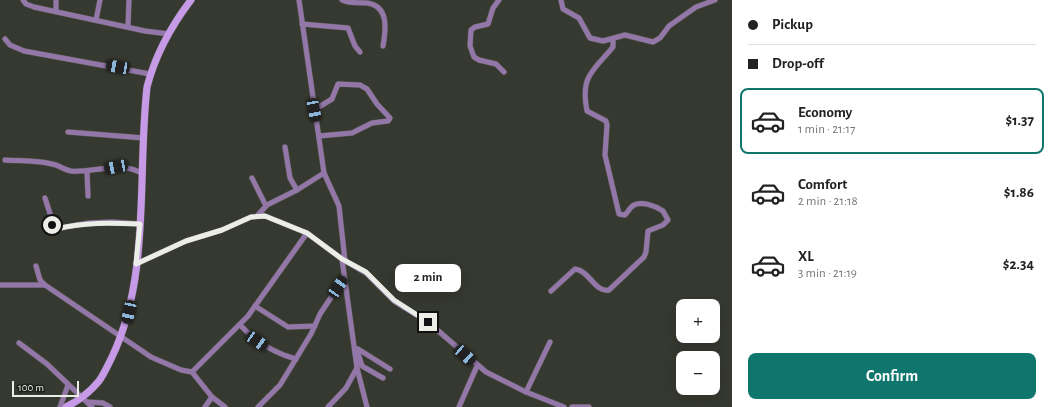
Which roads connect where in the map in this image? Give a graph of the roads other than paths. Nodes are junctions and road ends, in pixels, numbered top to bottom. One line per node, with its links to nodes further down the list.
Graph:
1 (23, 0): 11 (street)
2 (56, 0): 11 (street)
3 (100, 0): 12 (street)
4 (129, 0): 14 (street)
5 (191, 0): 15 (main road)
6 (299, 0): 13 (street)
7 (342, 0): 18 (street)
8 (499, 0): 20 (street)
9 (561, 0): 17 (street)
10 (715, 0): 17 (street)
11 (56, 11): 12 (street)
12 (96, 20): 14 (street)
13 (302, 24): 19 (street); 22 (street)
14 (128, 27): 15 (street)
15 (169, 34): 21 (main road)
16 (5, 39): 21 (street)
17 (613, 39): 45 (street)
18 (383, 46)
19 (360, 52)
20 (504, 72)
21 (150, 74): 25 (main road)
22 (314, 110): 24 (street); 24 (street)
23 (68, 132): 25 (street)
24 (319, 136): 29 (street)
25 (144, 138): 30 (main road)
26 (285, 147): 32 (street)
27 (6, 160): 28 (street)
28 (87, 172): 30 (street); 33 (street)
29 (324, 173): 32 (street); 39 (street)
30 (143, 174): 37 (main road)
31 (252, 178): 35 (street)
32 (297, 190): 35 (street)
33 (88, 196)
34 (45, 198): 37 (street)
35 (266, 206): 36 (street)
36 (257, 216): 38 (street); 40 (street)
37 (140, 224): 40 (main road)
38 (307, 233): 39 (street); 46 (street)
39 (344, 260): 42 (street); 55 (street)
40 (136, 264): 49 (main road)
41 (36, 266): 44 (street)
42 (344, 278): 48 (street); 50 (street)
43 (0, 284): 44 (street)
44 (45, 285): 49 (street)
45 (551, 291)
46 (255, 306): 47 (street); 48 (street)
47 (240, 325): 54 (street); 58 (street)
48 (315, 326): 54 (street)
49 (121, 338): 58 (street); 63 (main road)
50 (353, 338): 53 (street); 56 (street)
51 (19, 342): 60 (street)
52 (550, 342): 61 (street)
53 (358, 349): 57 (street); 59 (street)
54 (296, 359): 70 (street)
55 (477, 366): 61 (street); 73 (street)
56 (357, 368): 71 (street); 72 (street)
57 (390, 369)
58 (192, 372): 62 (street)
59 (383, 378)
60 (68, 385): 63 (street); 64 (street)
61 (526, 392): 74 (street)
62 (212, 396): 68 (street); 69 (street)
63 (85, 400): 65 (main road); 66 (street); 67 (street)
64 (60, 407)
65 (66, 407)
66 (92, 407)
67 (110, 407)
68 (205, 407)
69 (225, 407)
70 (258, 407)
71 (328, 407)
72 (367, 407)
73 (459, 407)
74 (564, 407)
75 (572, 407): 76 (street)
76 (589, 407)

